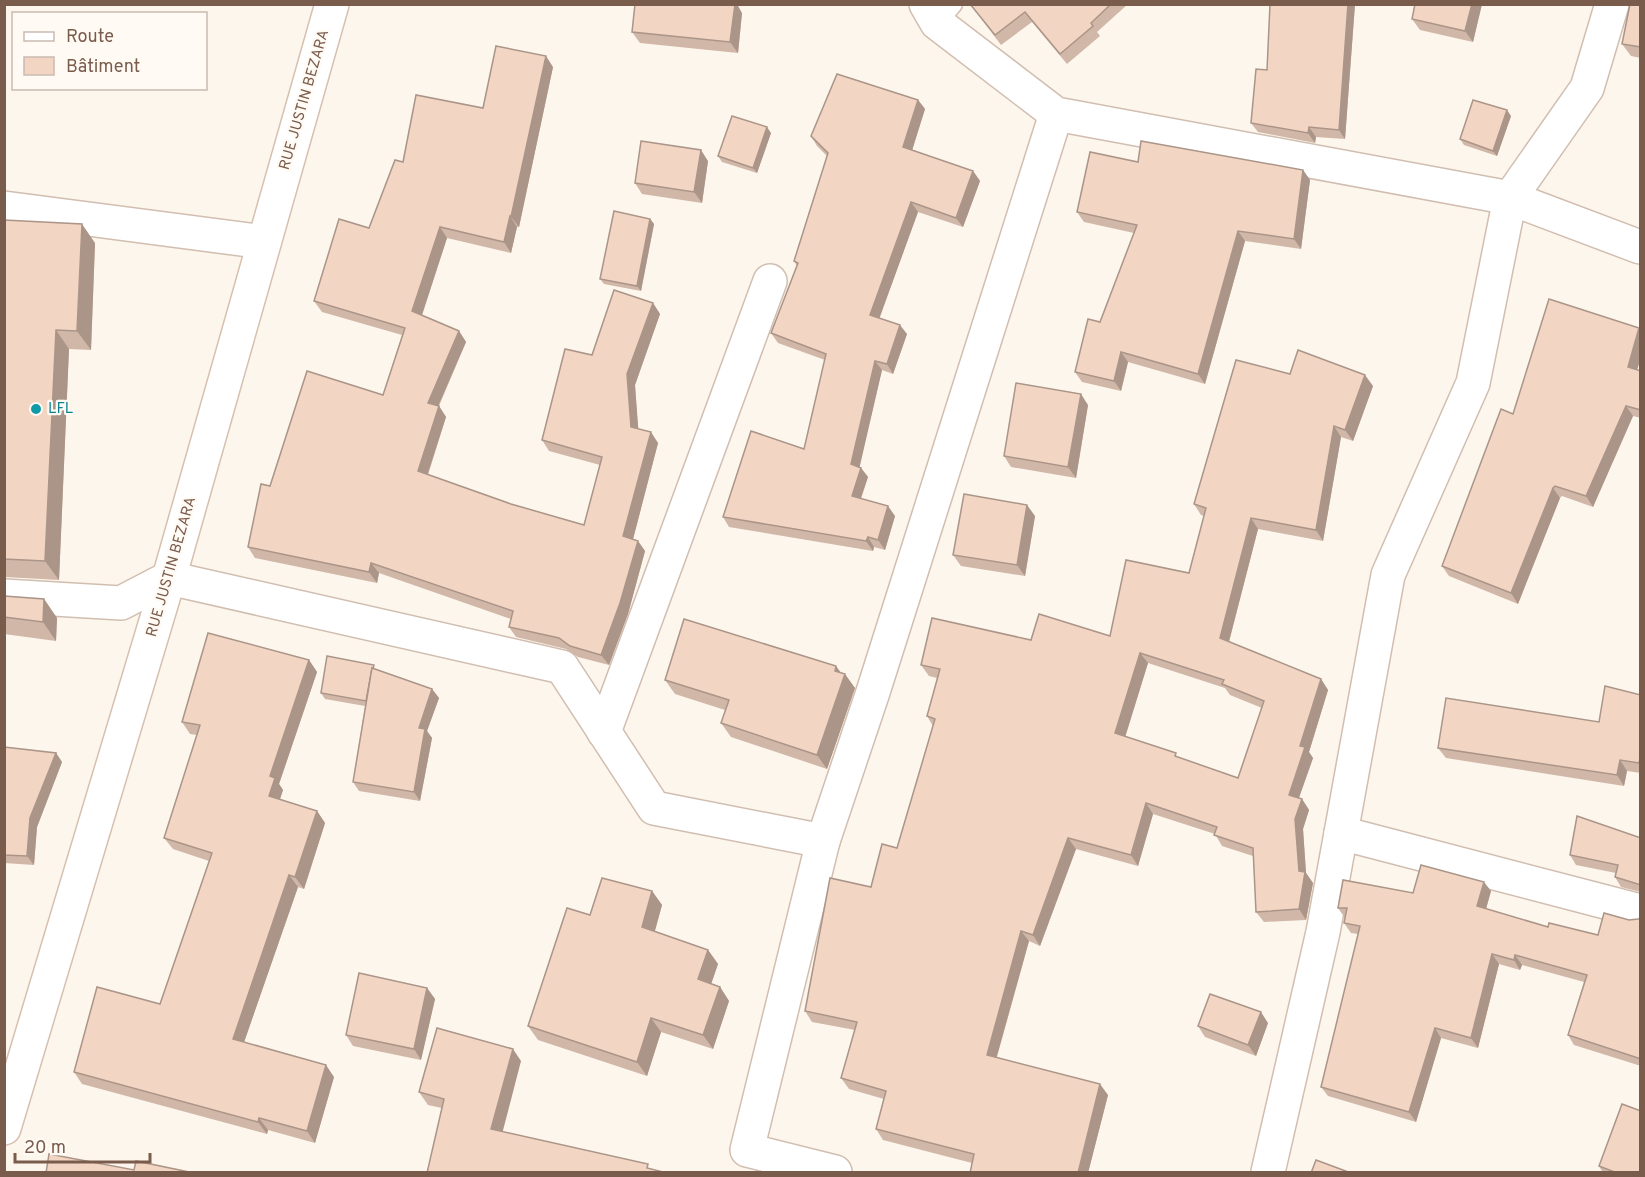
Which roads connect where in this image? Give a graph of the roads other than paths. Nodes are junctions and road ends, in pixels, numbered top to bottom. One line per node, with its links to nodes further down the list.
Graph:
1 (332, 4): 7 (street, RUE JUSTIN BEZARA)
2 (1612, 4): 5 (street)
3 (939, 11): 4 (street)
4 (1056, 114): 5 (street); 14 (street)
5 (1510, 198): 8 (street); 13 (street)
6 (4, 208): 7 (street)
7 (264, 242): 10 (street, RUE JUSTIN BEZARA)
8 (1641, 247)
9 (770, 281): 12 (street)
10 (169, 578): 11 (street); 12 (street); 16 (street, RUE JUSTIN BEZARA)
11 (4, 596)
12 (604, 732): 14 (street)
13 (1341, 833): 15 (street); 18 (street)
14 (823, 841): 17 (street)
15 (1641, 911)
16 (4, 1128)
17 (835, 1173)
18 (1268, 1173)

